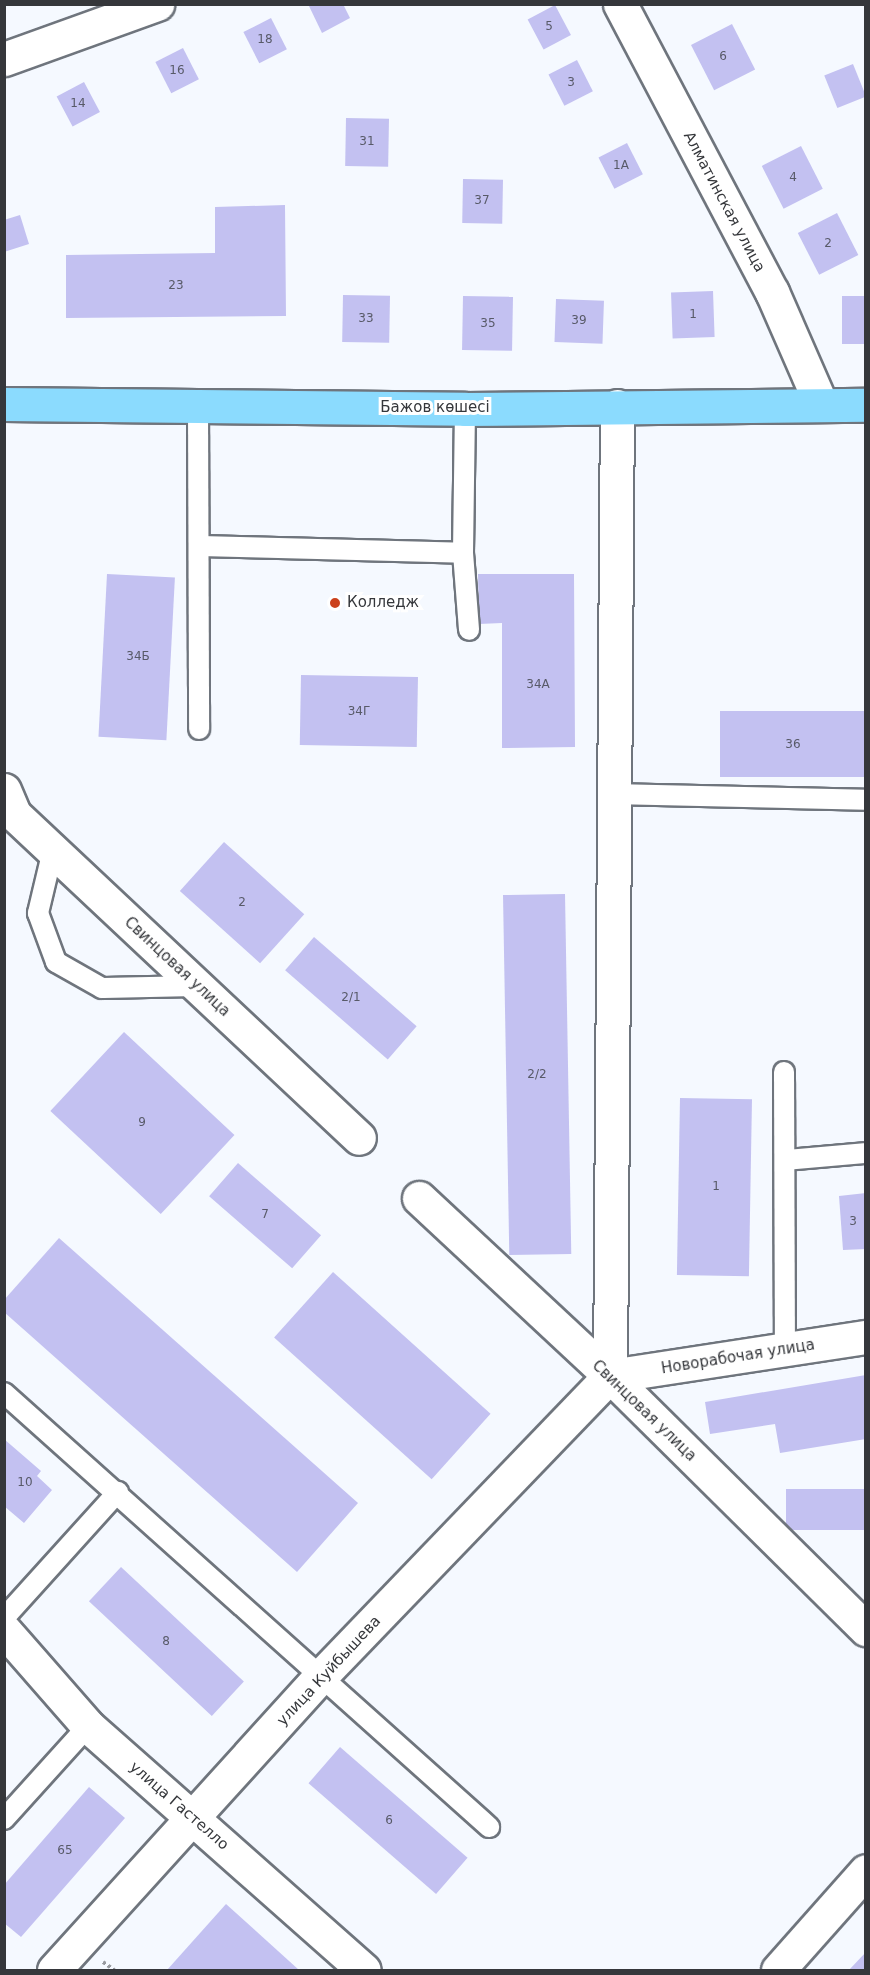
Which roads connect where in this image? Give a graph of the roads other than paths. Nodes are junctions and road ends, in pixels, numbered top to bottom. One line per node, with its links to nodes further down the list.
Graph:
1 (157, 4): 3 (street)
2 (629, 7): 5 (street, Алматинская улица)
3 (4, 59)
4 (4, 404): 8 (main road, Бажов көшесі)
5 (821, 404): 6 (main road, Бажов көшесі); 7 (main road, Бажов көшесі)
6 (866, 405)
7 (617, 406): 9 (main road, Бажов көшесі); 15 (street)
8 (198, 407): 9 (main road, Бажов көшесі); 10 (lane)
9 (465, 409): 11 (lane)
10 (201, 546): 11 (lane); 13 (lane)
11 (463, 553): 12 (lane)
12 (469, 630)
13 (199, 729)
14 (4, 790): 17 (street, Свинцовая улица)
15 (610, 794): 16 (lane); 26 (street)
16 (866, 800)
17 (53, 850): 18 (street, Свинцовая улица); 18 (lane)
18 (197, 986): 20 (street, Свинцовая улица)
19 (784, 1072): 22 (lane)
20 (359, 1138)
21 (866, 1153): 22 (lane)
22 (786, 1161): 25 (lane)
23 (419, 1198): 26 (street, Свинцовая улица)
24 (866, 1337): 25 (street, Новорабочая улица)
25 (785, 1350): 26 (street, Новорабочая улица)
26 (610, 1376): 30 (street, Свинцовая улица); 32 (street, улица Куйбышева)
27 (4, 1393): 28 (lane)
28 (118, 1492): 29 (lane); 32 (lane)
29 (4, 1618)
30 (866, 1629)
31 (4, 1630): 33 (street, улица Гастелло)
32 (318, 1679): 35 (street, улица Куйбышева); 36 (lane)
33 (88, 1726): 34 (lane); 35 (street, улица Гастелло)
34 (4, 1819)
35 (195, 1820): 38 (street, улица Куйбышева); 39 (street, улица Гастелло)
36 (489, 1827)
37 (866, 1871): 40 (street)
38 (54, 1971)
39 (364, 1971)
40 (778, 1971)

